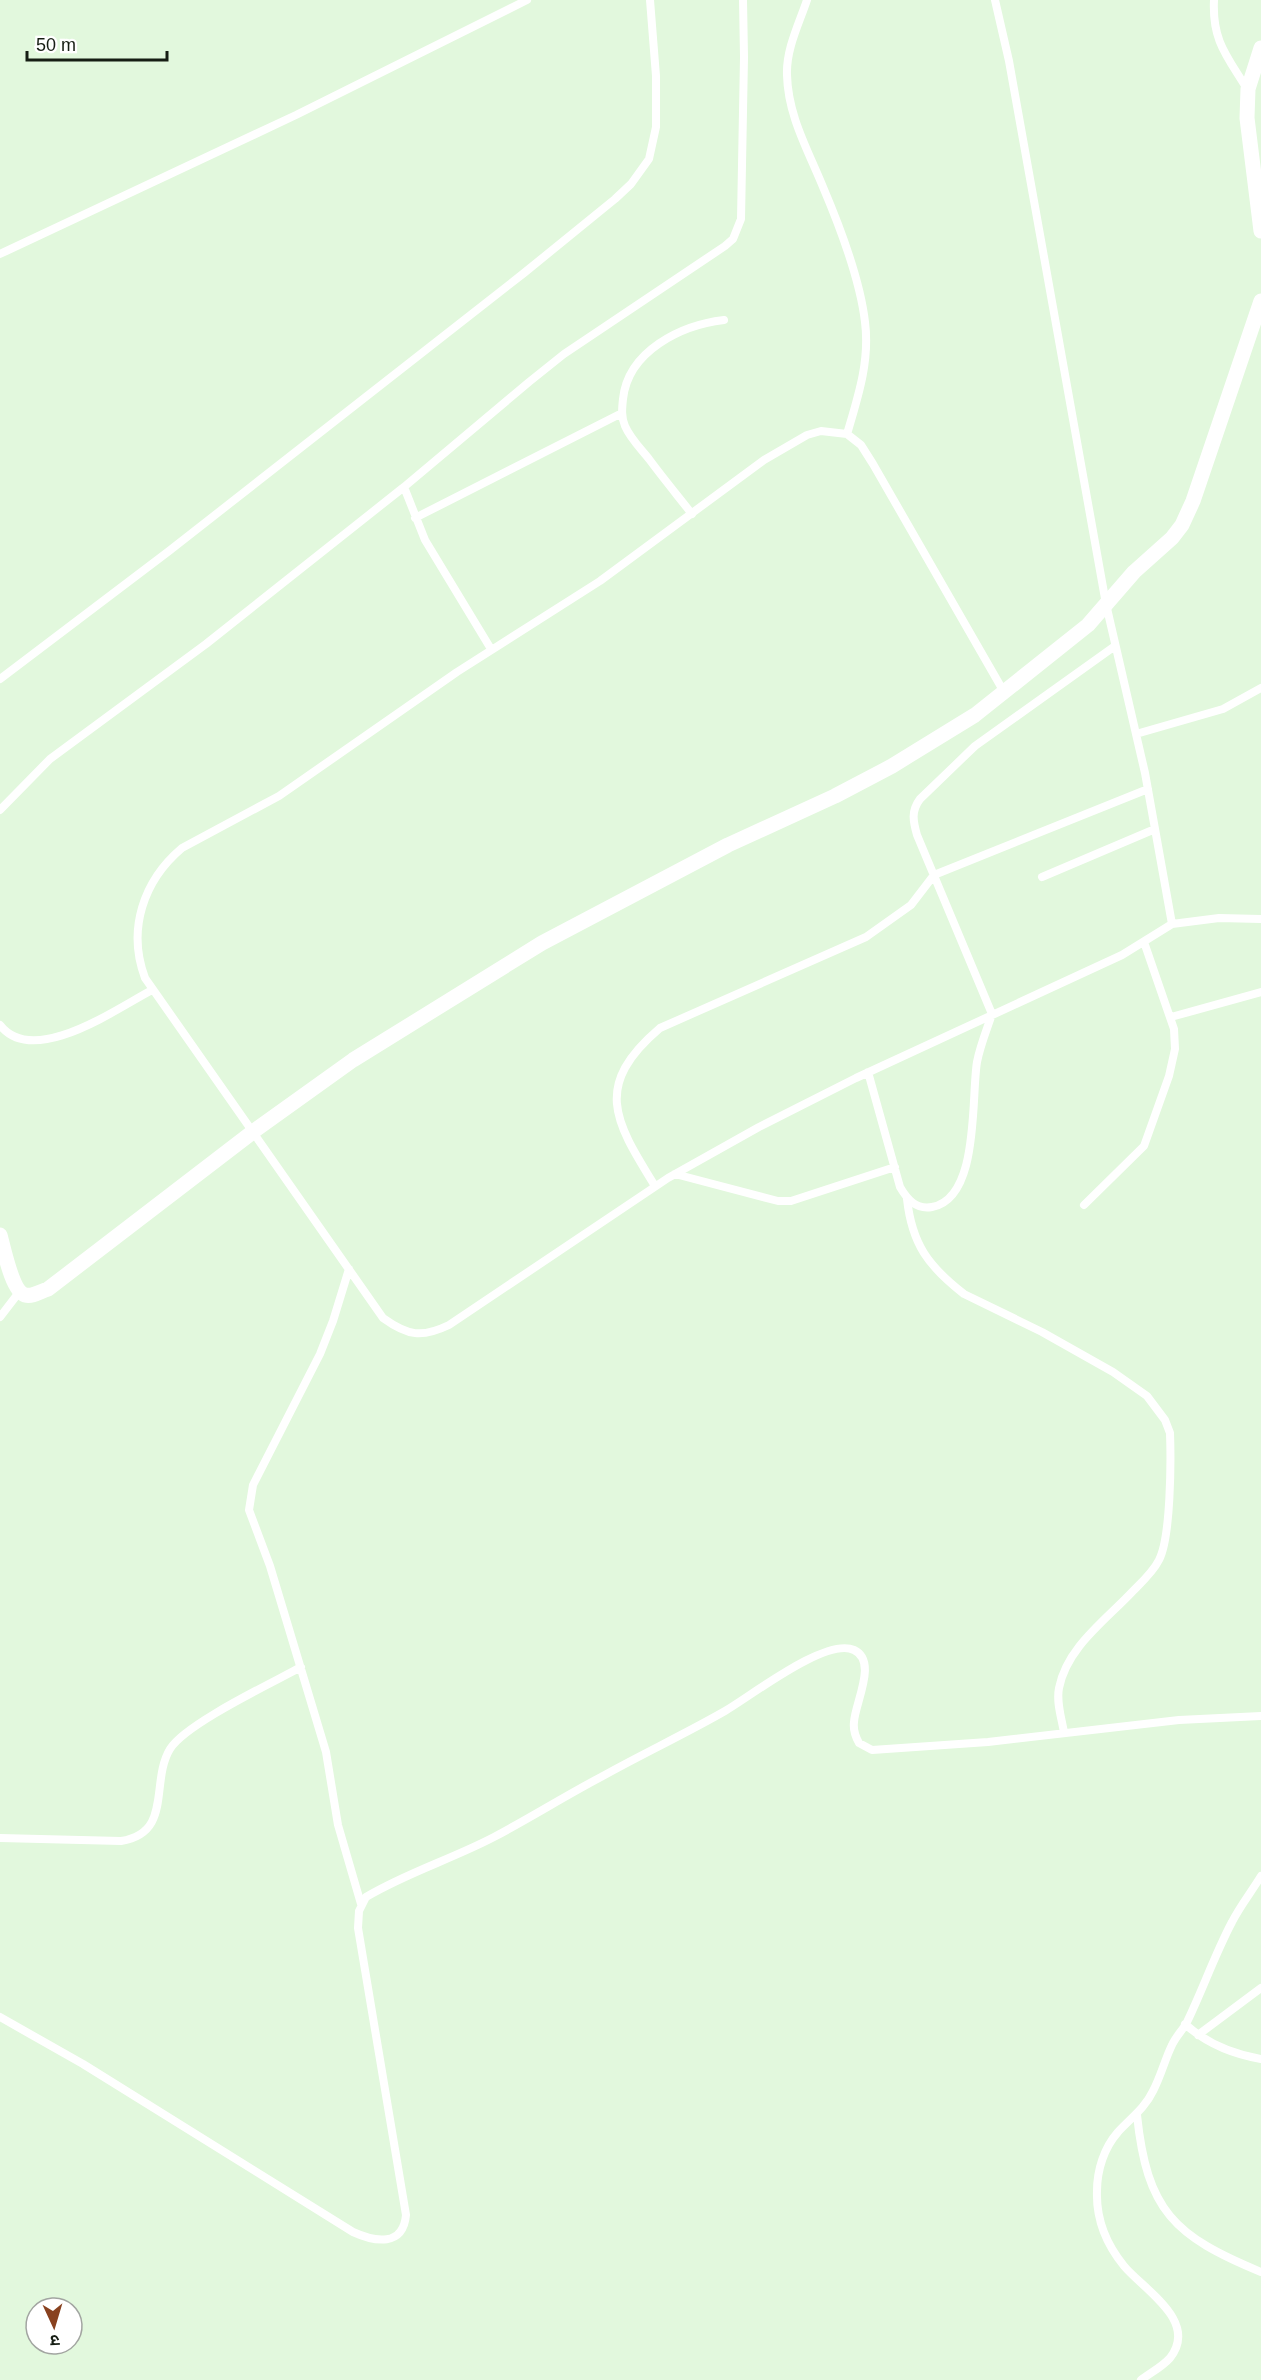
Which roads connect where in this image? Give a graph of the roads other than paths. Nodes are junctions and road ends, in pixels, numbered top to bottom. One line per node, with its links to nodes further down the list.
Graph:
1 (527, 0): 10 (lane)
2 (650, 0): 21 (lane)
3 (743, 0): 15 (lane)
4 (807, 0): 14 (lane)
5 (995, 0): 18 (lane)
6 (1214, 0): 8 (lane)
7 (1261, 48): 8 (street)
8 (1248, 89): 9 (street)
9 (1261, 231)
10 (0, 254)
11 (1261, 301): 18 (street)
12 (724, 320): 13 (lane)
13 (622, 413): 16 (lane); 17 (lane)
14 (847, 434): 16 (lane); 23 (lane)
15 (404, 487): 17 (lane); 26 (lane)
16 (692, 514): 20 (lane)
17 (415, 518): 20 (lane)
18 (1106, 604): 19 (lane); 23 (street)
19 (1115, 646): 24 (lane); 28 (lane)
20 (491, 649): 33 (lane)
21 (0, 679)
22 (1261, 688): 24 (lane)
23 (1004, 692): 39 (street)
24 (1136, 735): 25 (lane)
25 (1148, 789): 27 (lane); 28 (lane)
26 (0, 810)
27 (1155, 830): 29 (lane); 31 (lane)
28 (934, 875): 35 (lane); 42 (lane)
29 (1042, 877)
30 (1261, 920): 31 (lane)
31 (1172, 924): 32 (lane)
32 (1143, 942): 35 (lane); 36 (lane)
33 (152, 990): 37 (lane); 39 (lane)
34 (1261, 992): 36 (lane)
35 (992, 1014): 38 (lane); 43 (lane)
36 (1171, 1017): 44 (lane)
37 (0, 1025)
38 (868, 1072): 40 (lane); 41 (lane)
39 (254, 1131): 46 (lane); 47 (street)
40 (895, 1167): 41 (lane); 43 (lane)
41 (675, 1174): 42 (lane)
42 (655, 1186): 46 (lane)
43 (907, 1199): 51 (lane)
44 (1084, 1205)
45 (0, 1235): 47 (street)
46 (349, 1269): 49 (lane)
47 (20, 1291): 48 (lane)
48 (0, 1317)
49 (301, 1667): 52 (lane); 54 (lane)
50 (1261, 1716): 51 (lane)
51 (1064, 1733): 54 (lane)
52 (0, 1838)
53 (1261, 1876): 57 (lane)
54 (361, 1904): 56 (lane)
55 (1261, 1988): 58 (lane)
56 (0, 2017)
57 (1185, 2024): 58 (lane); 60 (lane)
58 (1198, 2036): 59 (lane)
59 (1261, 2059)
60 (1137, 2115): 61 (lane); 62 (lane)
61 (1261, 2272)
62 (1141, 2380)

